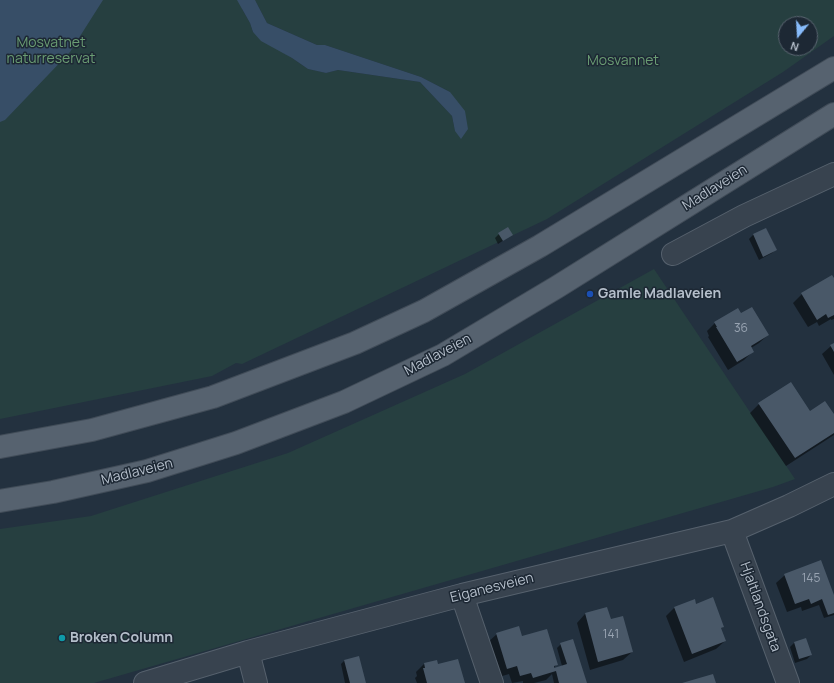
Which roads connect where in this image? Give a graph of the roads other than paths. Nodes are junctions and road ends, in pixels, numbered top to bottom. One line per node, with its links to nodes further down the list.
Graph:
1 (834, 68): 5 (main road)
2 (834, 114): 7 (main road, Madlaveien)
3 (834, 174): 4 (street)
4 (673, 254)
5 (0, 447)
6 (834, 484): 8 (street, Eiganesveien)
7 (0, 501)
8 (732, 531): 9 (street, Eiganesveien); 14 (street, Hjaltlandsgata)
9 (462, 595): 10 (street, Eiganesveien); 13 (street)
10 (248, 652): 11 (street, Eiganesveien); 12 (street)
11 (145, 683)
12 (256, 683)
13 (492, 683)
14 (788, 683)

